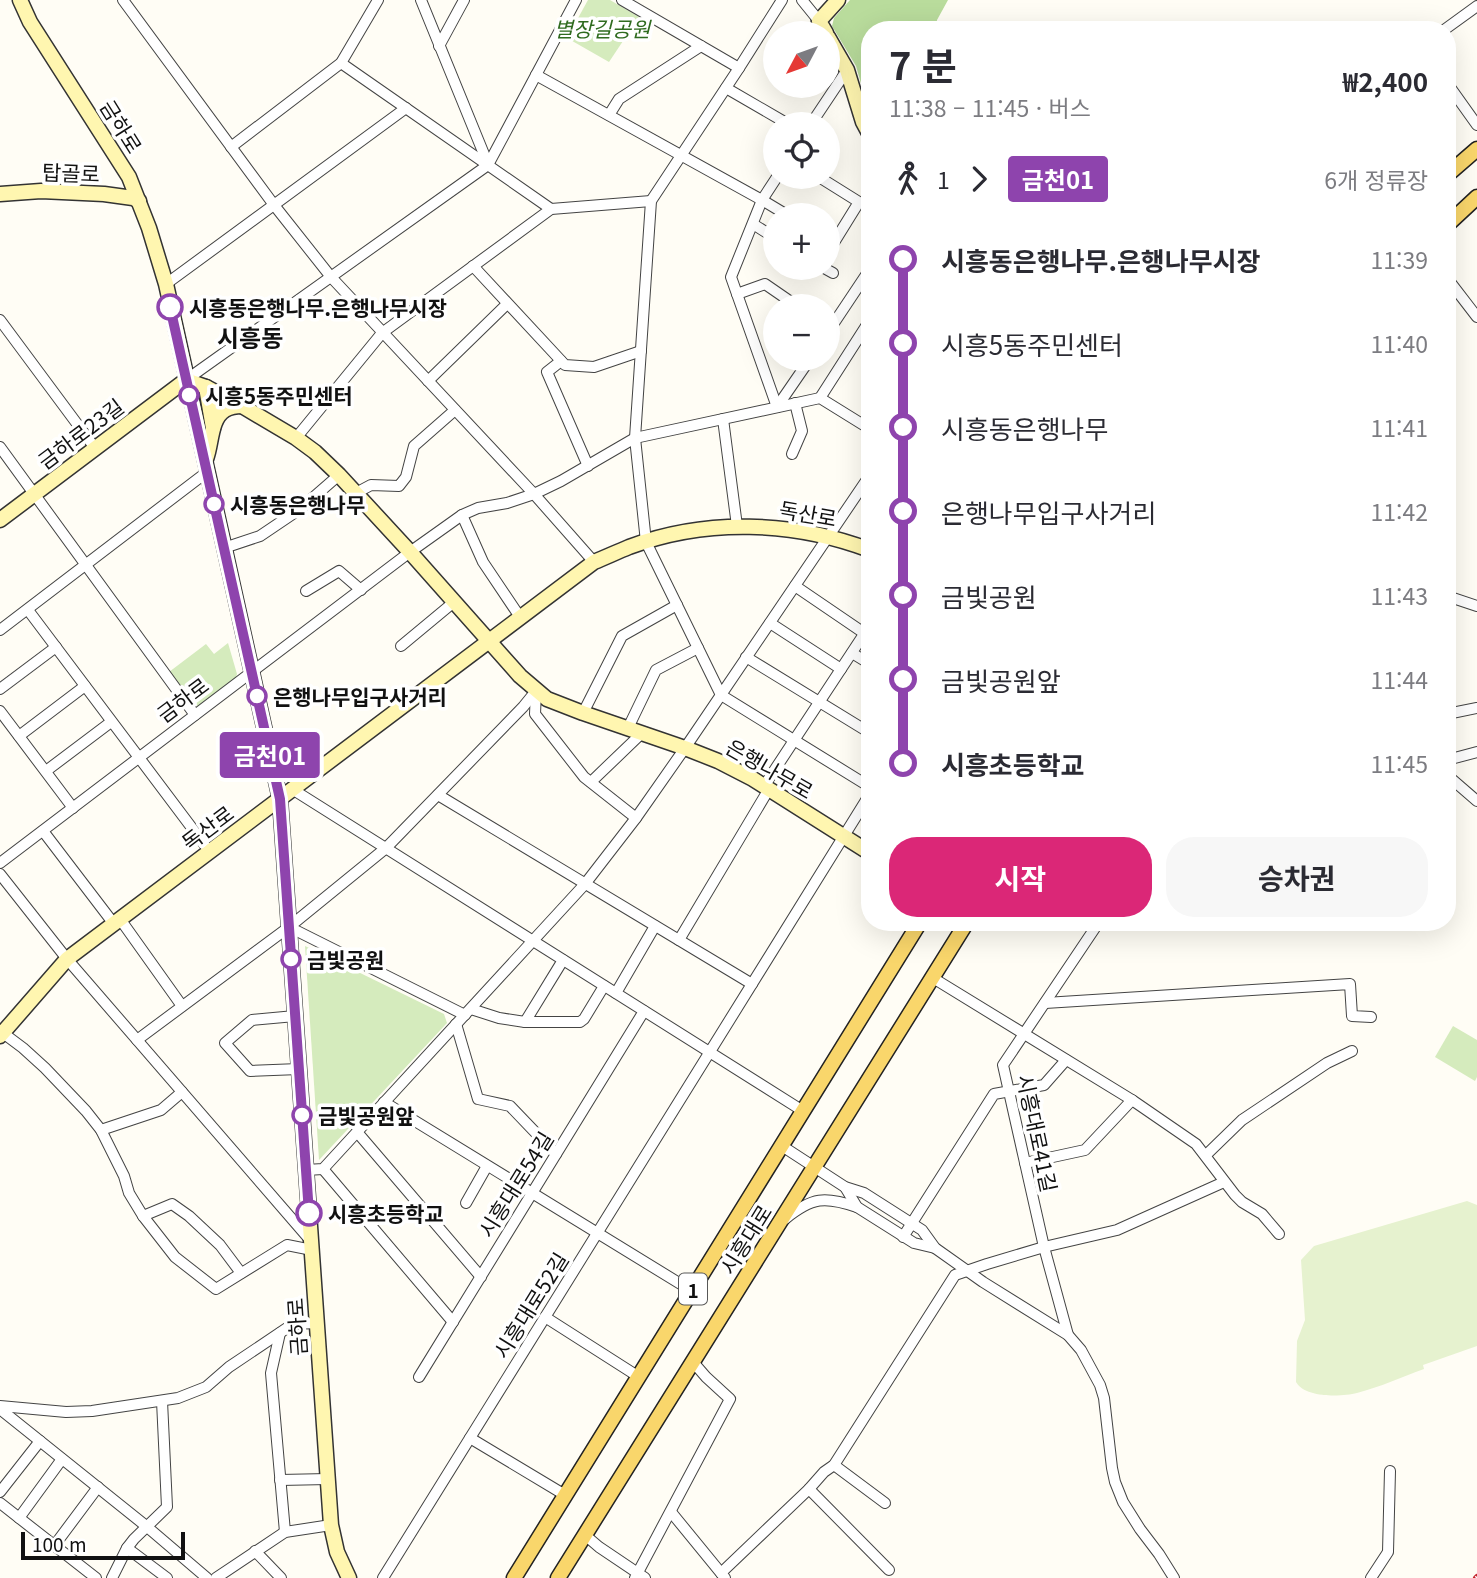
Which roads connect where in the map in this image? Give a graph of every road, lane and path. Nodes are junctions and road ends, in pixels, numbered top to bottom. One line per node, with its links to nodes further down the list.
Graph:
1 (20, 0): 40 (main road, 금하로)
2 (122, 0): 30 (street)
3 (378, 0): 18 (street)
4 (421, 0): 15 (street)
5 (464, 0): 15 (street)
6 (576, 0): 21 (street)
7 (622, 0): 16 (street)
8 (782, 0): 19 (street)
9 (802, 0): 12 (street)
10 (838, 0): 13 (main road)
11 (1474, 8): 14 (street)
12 (817, 21)
13 (828, 21)
14 (1456, 21)
15 (439, 46): 33 (street)
16 (701, 46): 19 (street); 27 (street)
17 (840, 58): 20 (main road)
18 (341, 63): 24 (street); 30 (street)
19 (739, 68): 22 (street)
20 (847, 70): 26 (street); 28 (main road)
21 (536, 75): 27 (street); 33 (street)
22 (726, 88): 25 (street); 32 (street)
23 (1456, 96): 29 (street)
24 (406, 108): 33 (street); 43 (street)
25 (767, 112)
26 (819, 112)
27 (609, 115): 32 (street)
28 (861, 116)
29 (1477, 125)
30 (231, 147): 43 (street)
31 (1477, 149): 34 (main road)
32 (681, 156): 39 (street); 41 (street)
33 (488, 165): 44 (street); 50 (street)
34 (1456, 167)
35 (770, 189): 39 (street)
36 (838, 189): 48 (street)
37 (0, 194): 40 (main road, 탑골로)
38 (1477, 198): 45 (main road)
39 (762, 200): 42 (street); 46 (street)
40 (139, 201): 52 (main road, 금하로)
41 (651, 201): 44 (street); 62 (street)
42 (767, 203)
43 (274, 205): 50 (street); 52 (street)
44 (551, 209): 49 (street)
45 (1456, 217)
46 (752, 224): 47 (street); 54 (street)
47 (763, 231)
48 (840, 233)
49 (473, 267): 56 (street); 60 (street)
50 (331, 277): 60 (street); 65 (street)
51 (861, 282): 57 (street)
52 (166, 284): 65 (main road, 금하로)
53 (1456, 290): 58 (street)
54 (737, 294): 55 (street); 71 (street)
55 (780, 294)
56 (507, 304): 63 (street); 66 (street)
57 (840, 314)
58 (1477, 317)
59 (0, 320): 79 (street)
60 (382, 333): 66 (street); 76 (street)
61 (861, 334): 68 (street)
62 (641, 351): 63 (street); 77 (street)
63 (561, 361): 81 (street)
64 (802, 371): 71 (street)
65 (186, 380): 67 (main road, 은행나무로); 79 (main road, 금하로23길); 82 (main road, 금하로)
66 (428, 381): 72 (street)
67 (206, 387): 70 (main road, 은행나무로); 75 (main road)
68 (820, 398): 69 (street); 74 (street)
69 (795, 403): 71 (street); 80 (street)
70 (242, 405): 75 (main road); 76 (main road, 은행나무로)
71 (777, 407): 73 (street)
72 (455, 410): 85 (street); 87 (street)
73 (723, 419): 77 (street); 90 (street)
74 (861, 423)
75 (213, 430): 82 (main road)
76 (296, 438): 83 (main road, 은행나무로)
77 (635, 438): 81 (street); 92 (street)
78 (0, 447): 86 (street)
79 (95, 449): 86 (main road, 금하로23길)
80 (792, 454)
81 (588, 466): 87 (street)
82 (206, 468): 94 (main road, 금하로); 97 (street)
83 (339, 475): 85 (main road, 은행나무로); 94 (street)
84 (861, 488): 91 (street)
85 (356, 493): 95 (main road, 은행나무로)
86 (35, 494): 89 (main road, 금하로23길); 97 (street)
87 (534, 494): 88 (street); 96 (street)
88 (462, 515): 95 (street); 106 (street)
89 (0, 520)
90 (737, 526): 91 (main road, 독산로); 92 (main road, 독산로)
91 (829, 536): 93 (main road, 독산로); 98 (street)
92 (646, 542): 96 (main road, 독산로); 103 (street)
93 (861, 547)
94 (224, 548): 119 (main road, 금하로)
95 (411, 552): 100 (street); 102 (main road, 은행나무로)
96 (594, 562): 106 (main road, 독산로)
97 (87, 565): 105 (street); 129 (street)
98 (795, 586): 107 (street); 108 (street)
99 (306, 590): 100 (street)
100 (361, 590): 119 (street)
101 (1456, 599): 104 (street)
102 (454, 602): 111 (main road, 은행나무로); 112 (street)
103 (677, 606): 114 (street); 128 (street)
104 (1477, 606)
105 (28, 610): 109 (street); 113 (street)
106 (520, 617): 111 (main road, 독산로)
107 (770, 623): 116 (street); 118 (street)
108 (861, 625)
109 (0, 631)
110 (861, 639): 115 (street)
111 (488, 642): 122 (main road, 은행나무로); 145 (main road, 독산로)
112 (401, 646)
113 (56, 647): 120 (street); 121 (street)
114 (698, 648): 123 (street); 132 (street)
115 (852, 653): 117 (street); 118 (street)
116 (746, 657): 123 (street); 124 (street)
117 (861, 658)
118 (841, 669): 124 (street)
119 (252, 673): 129 (street, 금하로); 148 (main road, 금하로)
120 (85, 686): 130 (street); 134 (street)
121 (0, 689)
122 (536, 691): 128 (main road, 은행나무로); 141 (street); 146 (street)
123 (721, 695): 135 (street); 136 (street)
124 (820, 702): 131 (street); 135 (street)
125 (1477, 708): 127 (street)
126 (0, 711): 134 (street)
127 (1456, 712)
128 (583, 713): 132 (main road, 은행나무로)
129 (195, 715): 138 (street, 금하로)
130 (111, 722): 138 (street); 140 (street)
131 (861, 727)
132 (628, 728): 133 (main road, 은행나무로)
133 (642, 733): 136 (main road, 은행나무로); 141 (street)
134 (19, 736): 140 (street)
135 (795, 740): 142 (street); 144 (street)
136 (685, 747): 144 (main road, 은행나무로); 151 (street)
137 (1477, 752): 139 (street)
138 (139, 758): 149 (street, 금하로); 156 (street)
139 (1456, 758)
140 (46, 771): 149 (street)
141 (591, 782): 151 (street)
142 (861, 782)
143 (1456, 782): 147 (street)
144 (767, 788): 153 (main road, 은행나무로); 166 (street)
145 (292, 789): 148 (main road, 독산로); 155 (street)
146 (438, 795): 155 (street); 159 (street)
147 (1475, 796)
148 (280, 799): 156 (main road, 독산로); 162 (main road, 금하로)
149 (73, 808): 152 (street, 금하로)
150 (861, 808): 153 (street, 시흥대로52길)
151 (636, 818): 159 (street)
152 (43, 831): 157 (street, 금하로); 160 (street)
153 (843, 836): 154 (main road, 은행나무로); 171 (street, 시흥대로52길)
154 (861, 847)
155 (386, 848): 162 (street); 167 (street)
156 (210, 852): 160 (main road, 독산로)
157 (0, 863)
158 (0, 874): 168 (street)
159 (585, 884): 161 (street); 167 (street)
160 (117, 921): 168 (main road, 독산로); 175 (street)
161 (655, 926): 166 (street); 173 (street)
162 (289, 927): 175 (street); 177 (street); 178 (main road, 금하로)
163 (914, 931): 193 (main road, 시흥대로 / 1)
164 (962, 931): 170 (main road, 시흥대로 / 1)
165 (1093, 931): 174 (street, 시흥대로41길)
166 (679, 940): 171 (street)
167 (533, 941): 169 (street); 177 (street)
168 (67, 959): 183 (main road, 독산로); 184 (street)
169 (563, 960): 172 (street); 180 (street)
170 (933, 978): 182 (street); 201 (main road, 시흥대로 / 1)
171 (752, 984): 186 (street, 시흥대로52길)
172 (604, 986): 173 (street); 180 (street)
173 (616, 993): 176 (street)
174 (1045, 1003): 179 (street); 182 (street, 시흥대로41길)
175 (182, 1006): 184 (street)
176 (644, 1011): 186 (street); 197 (street, 시흥대로54길)
177 (468, 1012): 180 (street); 181 (street)
178 (295, 1016): 188 (main road, 금하로); 188 (street)
179 (1371, 1017)
180 (525, 1022)
181 (456, 1024): 192 (street); 197 (street)
182 (1024, 1034): 187 (street); 189 (street, 시흥대로41길)
183 (1, 1035): 194 (street)
184 (137, 1040): 190 (street)
185 (1352, 1051): 198 (street)
186 (709, 1052): 193 (street); 212 (street, 시흥대로52길)
187 (1066, 1060): 189 (street); 191 (street)
188 (299, 1069): 203 (main road, 금하로)
189 (1009, 1091): 199 (street, 시흥대로41길); 211 (street)
190 (182, 1093): 194 (street); 215 (street)
191 (1132, 1100): 198 (street); 199 (street)
192 (384, 1102): 195 (street); 200 (street)
193 (803, 1111): 196 (main road, 시흥대로 / 1)
194 (101, 1130): 209 (street)
195 (357, 1132): 202 (street); 220 (street)
196 (782, 1146): 201 (street); 221 (main road, 시흥대로 / 1)
197 (556, 1154): 206 (street, 시흥대로54길)
198 (1206, 1155): 204 (street)
199 (1025, 1163): 216 (street, 시흥대로41길)
200 (487, 1166): 206 (street); 207 (street)
201 (814, 1167): 205 (street); 210 (main road, 시흥대로 / 1)
202 (323, 1169): 203 (street); 223 (street)
203 (306, 1170): 215 (main road, 금하로)
204 (1224, 1182): 213 (street); 216 (street)
205 (845, 1187): 208 (street); 211 (street)
206 (532, 1193): 212 (street); 220 (street, 시흥대로54길)
207 (466, 1203)
208 (858, 1208): 210 (street); 214 (street)
209 (143, 1216): 219 (street); 219 (street)
210 (779, 1223): 227 (main road, 시흥대로 / 1)
211 (912, 1224): 214 (street); 217 (street)
212 (597, 1233): 221 (street); 222 (street, 시흥대로52길)
213 (1279, 1234)
214 (903, 1237): 217 (street)
215 (312, 1246): 219 (street); 224 (main road, 금하로)
216 (1044, 1247): 218 (street); 226 (street, 시흥대로41길)
217 (935, 1248): 218 (street)
218 (967, 1271): 226 (street); 236 (street)
219 (241, 1273)
220 (481, 1277): 223 (street, 시흥대로54길)
221 (692, 1291): 229 (main road, 시흥대로 / 1)
222 (545, 1317): 229 (street); 233 (street, 시흥대로52길)
223 (453, 1322): 228 (street, 시흥대로54길)
224 (317, 1323): 225 (street); 238 (main road, 금하로)
225 (280, 1333): 230 (street); 239 (street)
226 (1068, 1335): 268 (street)
227 (693, 1362): 246 (street); 251 (main road, 시흥대로 / 1)
228 (419, 1377)
229 (639, 1377): 243 (main road, 시흥대로 / 1)
230 (162, 1401): 231 (street); 249 (street)
231 (2, 1410): 232 (street); 234 (street)
232 (0, 1424)
233 (470, 1438): 243 (street); 265 (street, 시흥대로52길)
234 (40, 1441): 235 (street); 242 (street)
235 (62, 1459): 240 (street); 247 (street)
236 (834, 1465): 241 (street); 245 (street)
237 (1390, 1471): 269 (street)
238 (328, 1479): 239 (street); 248 (main road, 금하로)
239 (280, 1480): 250 (street)
240 (98, 1487): 249 (street); 252 (street)
241 (809, 1489): 255 (street); 256 (street)
242 (0, 1492)
243 (565, 1495): 266 (main road, 시흥대로 / 1)
244 (0, 1503): 247 (street)
245 (885, 1503)
246 (671, 1512): 256 (street); 257 (street)
247 (19, 1518): 252 (street)
248 (331, 1525): 250 (street); 264 (main road, 금하로)
249 (146, 1526): 253 (street); 261 (street)
250 (285, 1532): 254 (street)
251 (585, 1535): 257 (street); 267 (main road, 시흥대로 / 1)
252 (54, 1546): 258 (street)
253 (127, 1548): 259 (street); 260 (street)
254 (255, 1551): 262 (street); 263 (street)
255 (889, 1570)
256 (723, 1575)
257 (639, 1576)
258 (96, 1578)
259 (112, 1578)
260 (167, 1578)
261 (207, 1578)
262 (216, 1578)
263 (281, 1578)
264 (349, 1578)
265 (383, 1578)
266 (514, 1578)
267 (558, 1578)
268 (1174, 1578)
269 (1371, 1578)

